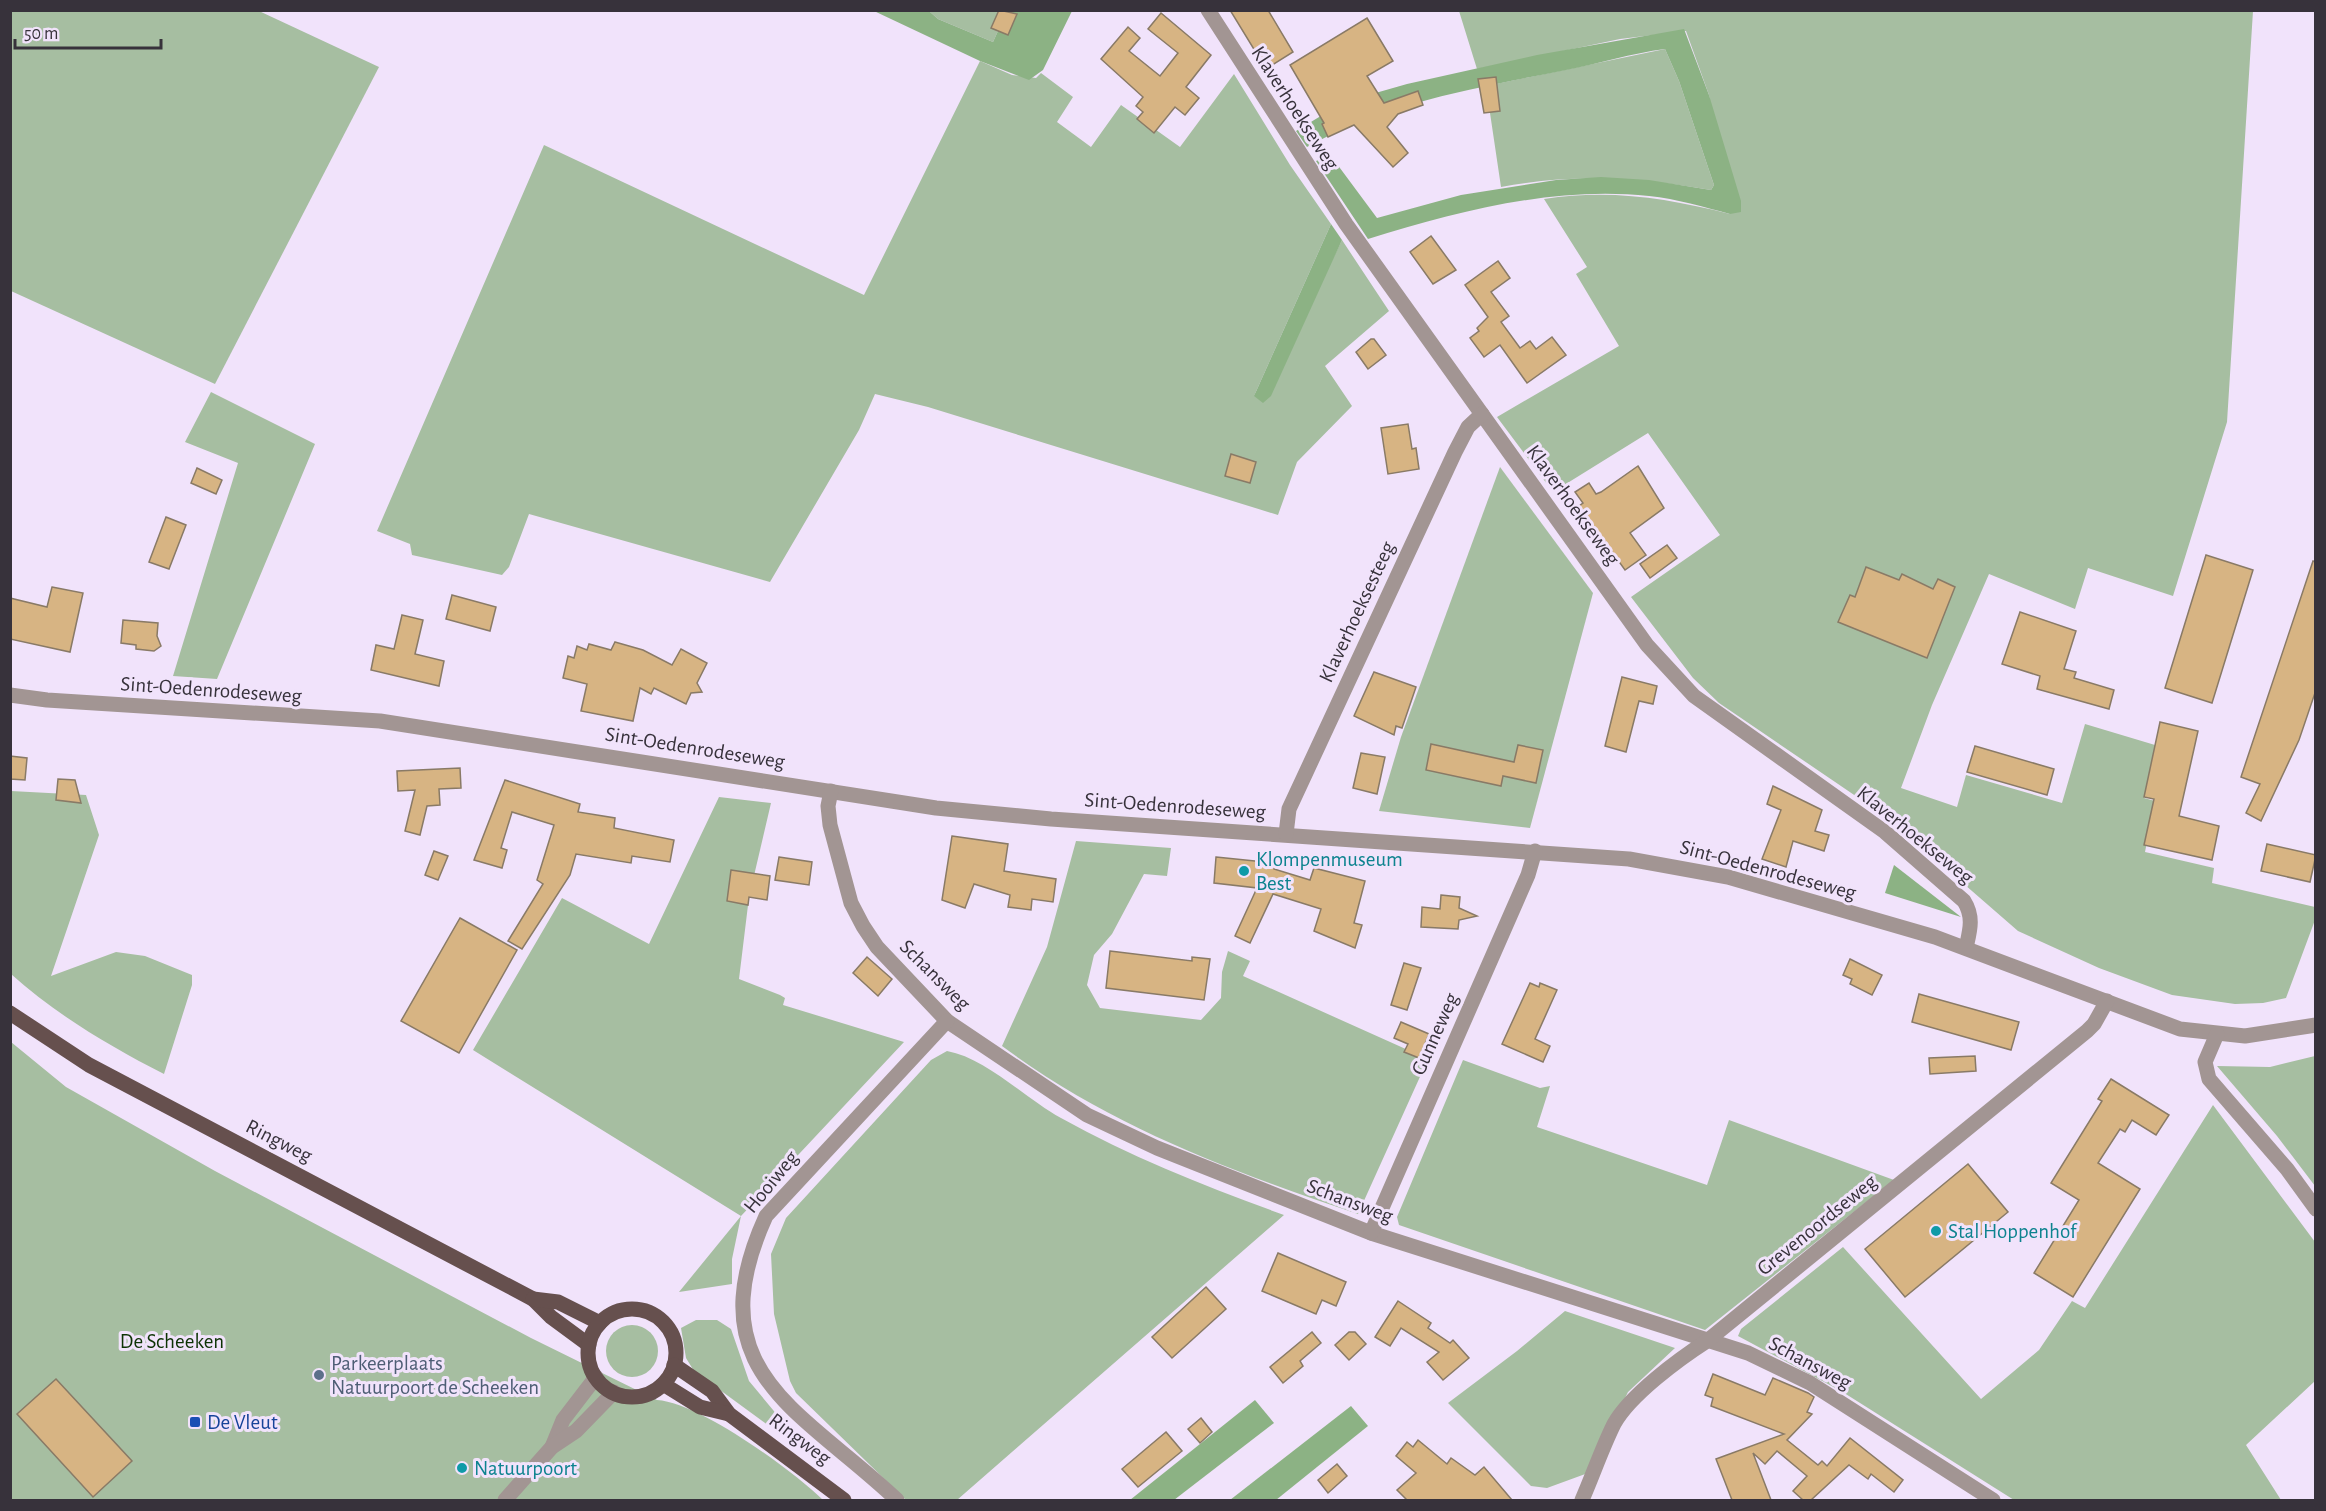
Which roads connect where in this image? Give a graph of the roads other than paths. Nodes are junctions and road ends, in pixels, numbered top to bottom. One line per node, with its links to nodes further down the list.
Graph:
1 (1208, 10): 2 (street, Klaverhoekseweg)
2 (1482, 414): 5 (street, Klaverhoeksesteeg); 7 (street, Klaverhoekseweg)
3 (10, 695): 4 (street, Sint-Oedenrodeseweg)
4 (831, 791): 5 (street, Sint-Oedenrodeseweg); 10 (street, Schansweg)
5 (1286, 834): 6 (street, Sint-Oedenrodeseweg)
6 (1535, 851): 7 (street, Sint-Oedenrodeseweg); 14 (street, Gunneweg)
7 (1966, 948): 8 (street, Sint-Oedenrodeseweg)
8 (2106, 1001): 12 (street, Sint-Oedenrodeseweg); 17 (street, Grevenoordseweg)
9 (10, 1013): 15 (main road, Ringweg)
10 (947, 1020): 14 (street, Schansweg); 27 (street, Hooiweg)
11 (2316, 1025): 12 (street, Sint-Oedenrodeseweg)
12 (2217, 1034): 13 (street)
13 (2316, 1209)
14 (1371, 1233): 17 (street, Schansweg)
15 (533, 1299): 16 (main road, Ringweg); 18 (main road, Ringweg)
16 (600, 1323): 18 (main road); 19 (main road)
17 (1707, 1341): 28 (street, Grevenoordseweg); 29 (street, Schansweg)
18 (590, 1345): 20 (main road)
19 (674, 1365): 21 (main road); 23 (main road, Ringweg)
20 (596, 1377): 22 (main road); 24 (street)
21 (663, 1384): 22 (main road); 23 (main road, Ringweg)
22 (614, 1392): 24 (street)
23 (729, 1413): 26 (main road, Ringweg)
24 (552, 1447): 25 (street)
25 (505, 1500)
26 (844, 1500)
27 (897, 1500)
28 (1582, 1500)
29 (1993, 1500)

